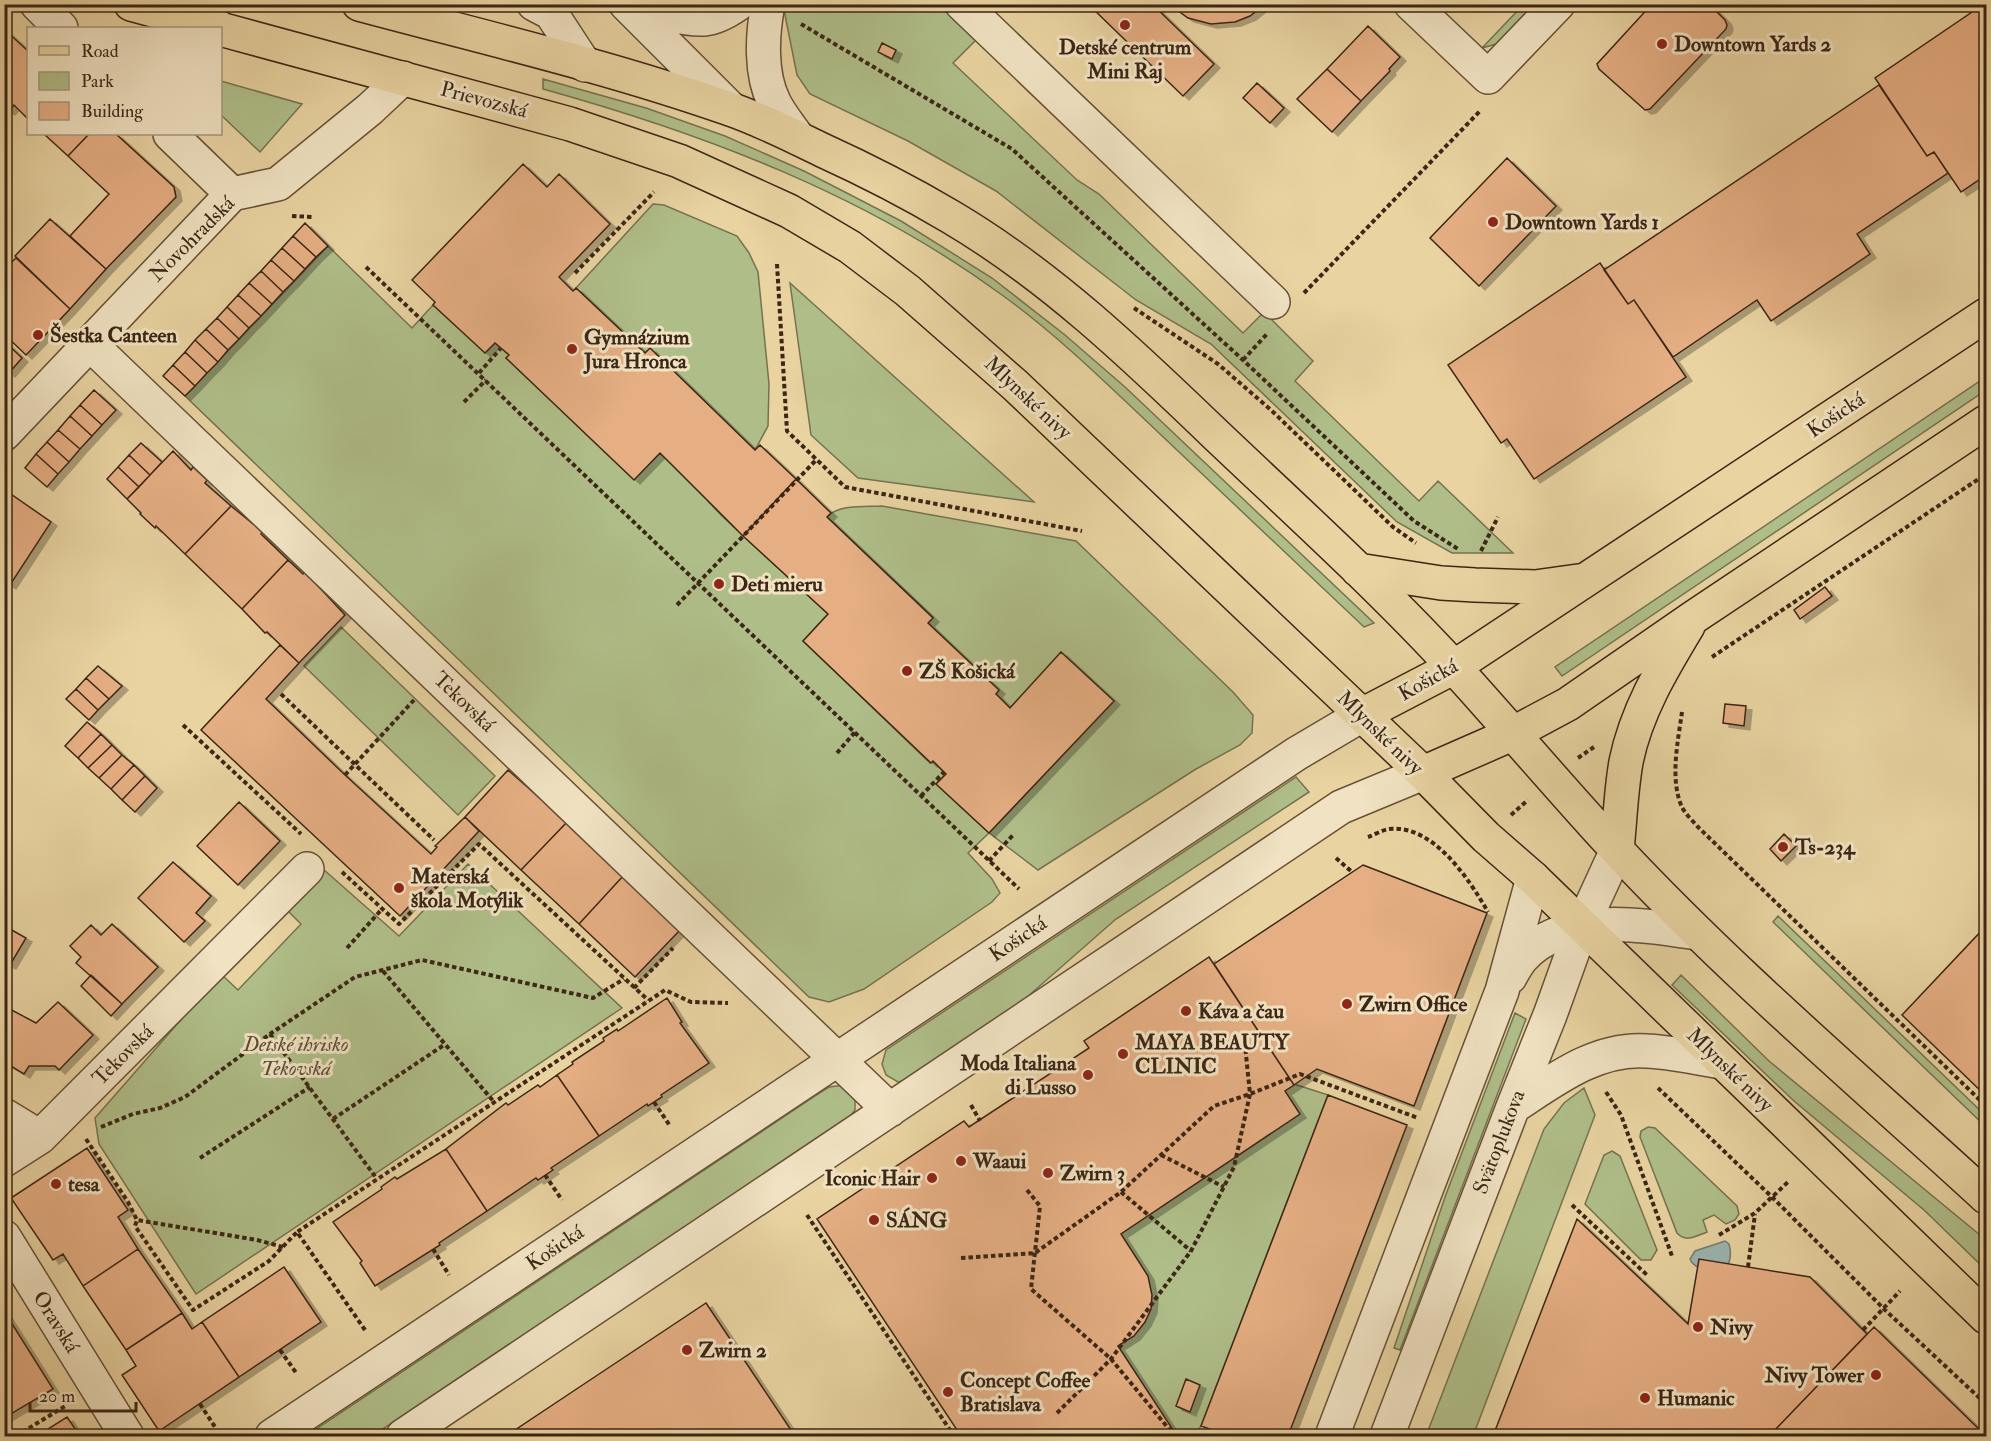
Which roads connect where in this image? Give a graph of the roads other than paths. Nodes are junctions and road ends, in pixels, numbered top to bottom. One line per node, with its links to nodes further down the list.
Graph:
1 (37, 4): 12 (street)
2 (130, 4): 13 (main road, Prievozská)
3 (359, 4): 15 (main road)
4 (534, 4): 15 (street)
5 (626, 4): 17 (street)
6 (639, 4): 7 (street)
7 (738, 4)
8 (768, 4): 19 (street)
9 (962, 4): 22 (street)
10 (1411, 4): 11 (street)
11 (1558, 4)
12 (60, 27)
13 (213, 27)
14 (222, 30): 16 (main road, Prievozská)
15 (585, 65): 17 (main road)
16 (403, 78): 20 (main road, Prievozská); 21 (street, Novohradská)
17 (731, 109): 19 (main road)
18 (171, 135): 21 (street)
19 (798, 138): 27 (main road)
20 (743, 188): 31 (main road, Mlynské nivy)
21 (232, 194): 24 (street, Novohradská)
22 (1281, 310)
23 (1986, 315): 28 (main road, Košická)
24 (90, 344): 26 (street, Novohradská); 40 (street, Tekovská)
25 (1986, 422): 29 (main road)
26 (4, 434)
27 (1358, 570): 28 (main road); 30 (main road)
28 (1589, 579): 30 (main road, Košická)
29 (1694, 617): 32 (main road); 34 (main road)
30 (1454, 667): 31 (main road, Košická); 32 (main road)
31 (1362, 715): 33 (main road, Mlynské nivy); 40 (street, Košická)
32 (1512, 734): 33 (main road); 34 (main road)
33 (1423, 773): 36 (main road, Mlynské nivy); 43 (street)
34 (1617, 850): 37 (street, Svätoplukova); 38 (main road)
35 (306, 854): 45 (street, Tekovská)
36 (1533, 878): 37 (main road, Mlynské nivy); 39 (street)
37 (1582, 926): 38 (street); 39 (street); 41 (main road, Mlynské nivy); 42 (street, Svätoplukova)
38 (1698, 933): 47 (main road)
39 (1502, 991): 53 (street)
40 (837, 1060): 43 (street); 51 (street, Košická)
41 (1721, 1062): 42 (street); 49 (main road, Mlynské nivy)
42 (1512, 1107): 54 (street, Svätoplukova)
43 (890, 1110): 52 (street)
44 (4, 1115): 45 (street)
45 (40, 1137): 46 (street)
46 (4, 1160)
47 (1986, 1197)
48 (4, 1237): 50 (street, Oravská)
49 (1986, 1317)
50 (127, 1437)
51 (272, 1437)
52 (403, 1437)
53 (1332, 1437)
54 (1387, 1437)

